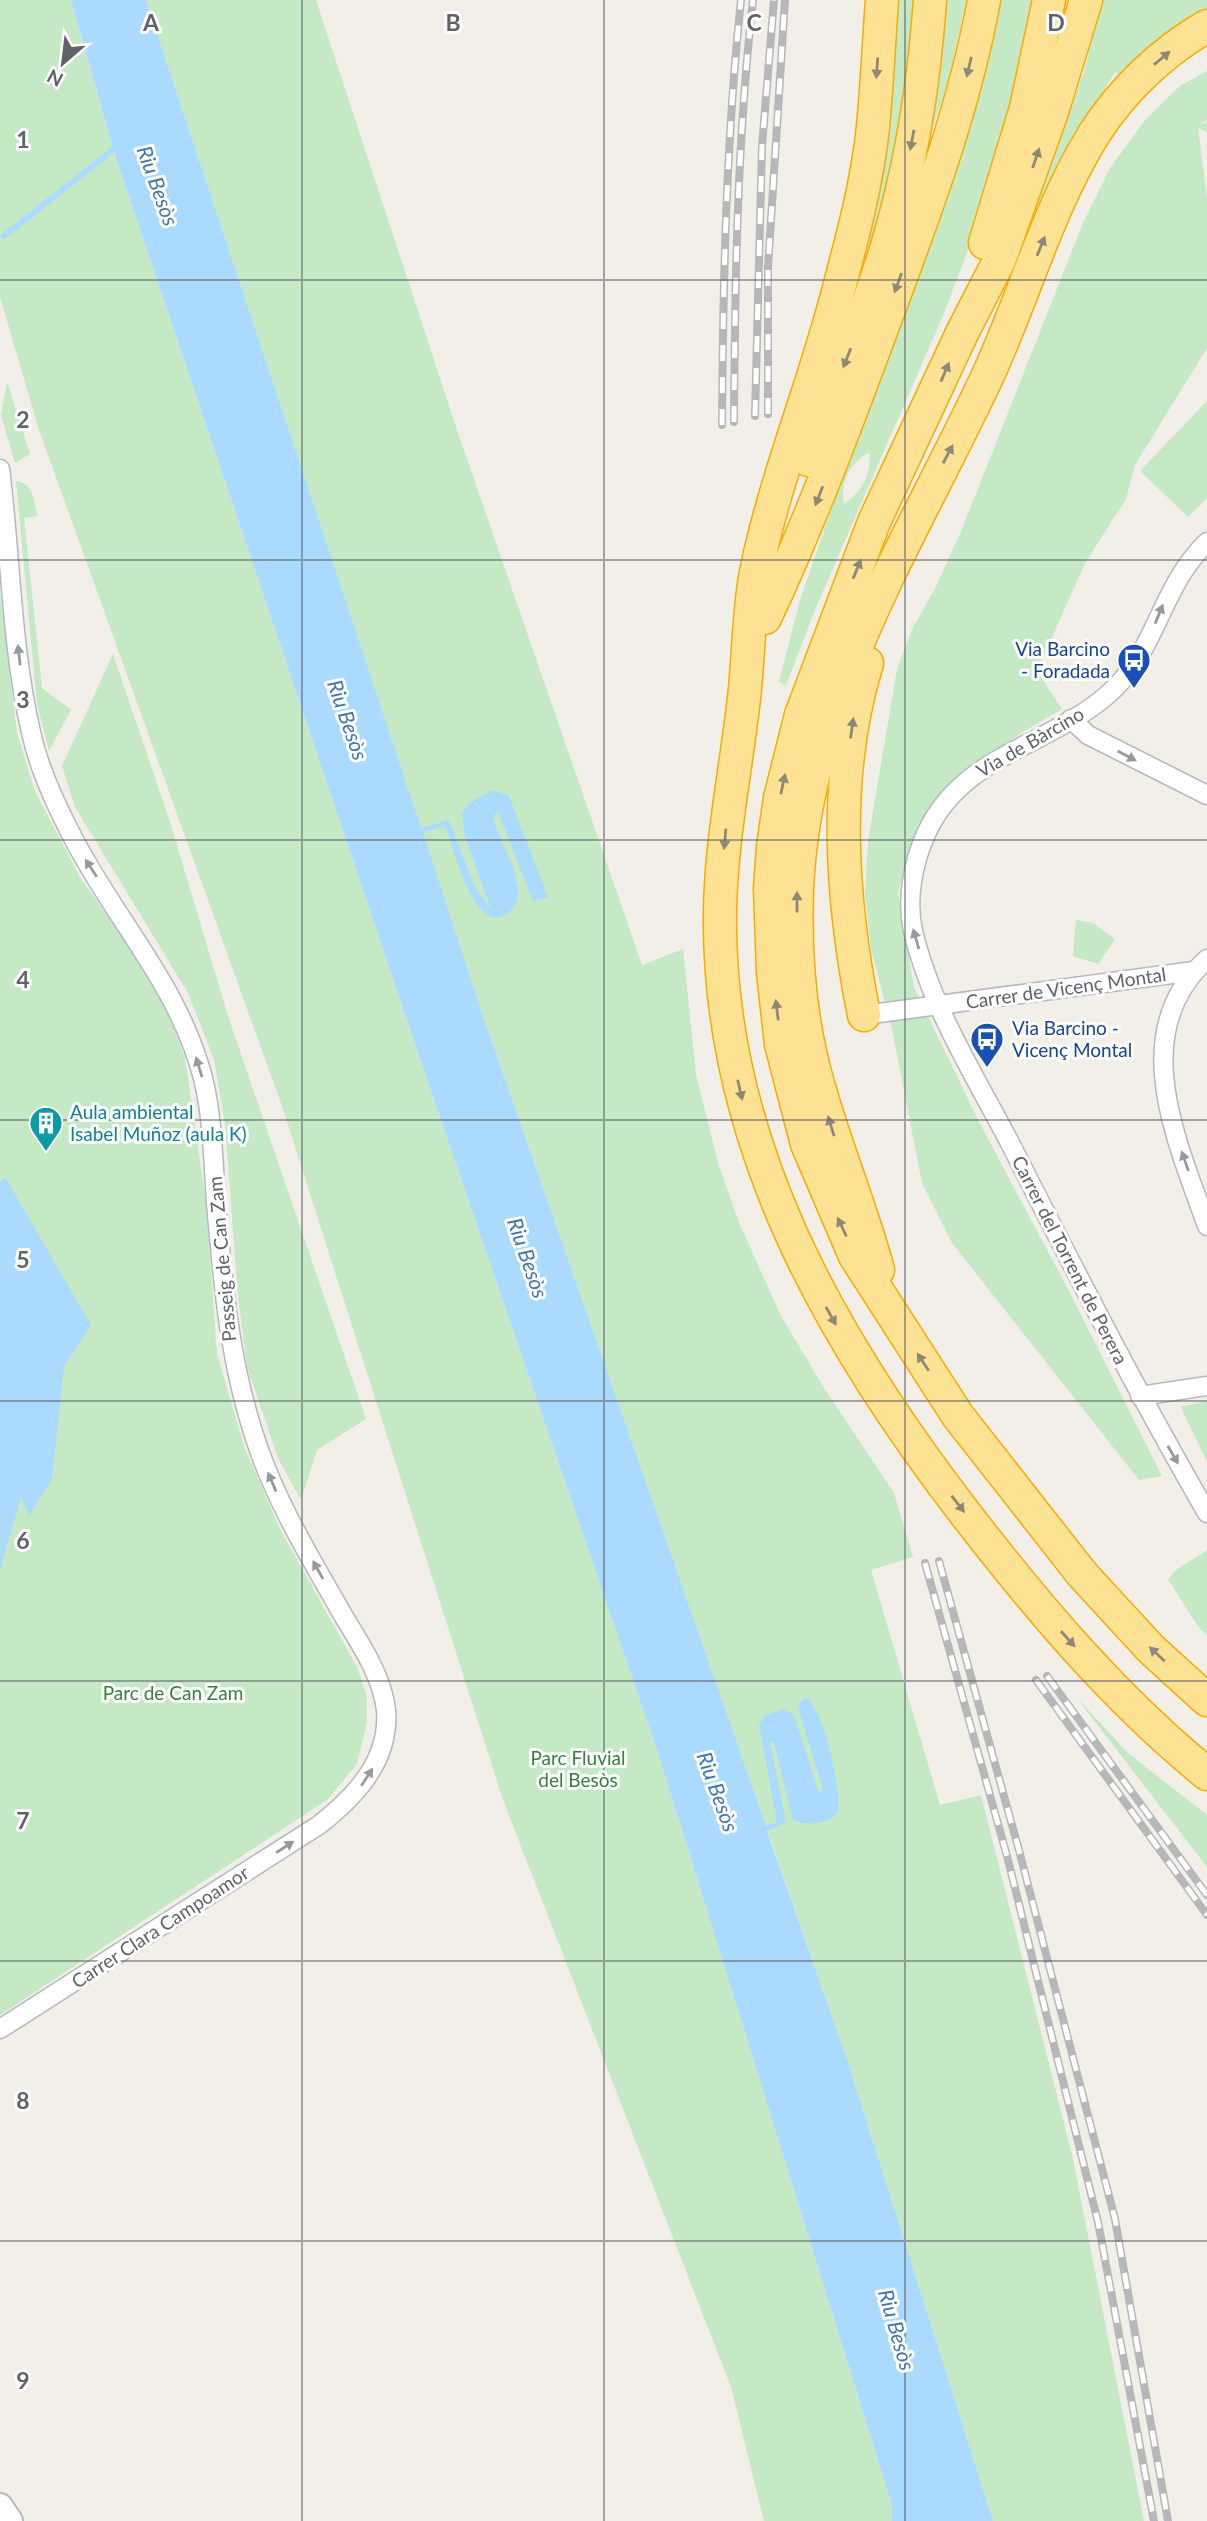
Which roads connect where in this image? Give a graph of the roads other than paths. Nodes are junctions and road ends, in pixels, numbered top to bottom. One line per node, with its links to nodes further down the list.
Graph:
1 (881, 0): 12 (highway, one-way to 12)
2 (930, 0): 11 (highway, one-way to 11)
3 (984, 0): 11 (highway, one-way to 11)
4 (1049, 0): 7 (highway)
5 (1086, 0): 7 (highway, one-way to 5)
6 (1207, 26): 9 (highway, one-way to 6)
7 (962, 333): 19 (highway, one-way to 7)
8 (0, 469): 25 (street, Passeig de Can Zam, one-way to 8)
9 (932, 485): 17 (highway, one-way to 9); 19 (highway, one-way to 9)
10 (1207, 542): 13 (street, Via de Bàrcino, one-way to 10)
11 (765, 618): 12 (highway)
12 (744, 699): 24 (highway, one-way to 24)
13 (1071, 719): 14 (street, one-way to 14); 16 (street, Via de Bàrcino, one-way to 13)
14 (1207, 795)
15 (1200, 965): 16 (street, Carrer de Vicenç Montal); 18 (street, one-way to 15)
16 (938, 1004): 17 (street, Carrer de Vicenç Montal); 21 (street, Carrer del Torrent de Perera)
17 (864, 1015)
18 (1207, 1226)
19 (887, 1307): 23 (highway, one-way to 19)
20 (1207, 1386): 21 (street)
21 (1140, 1396): 22 (street, Carrer del Torrent de Perera, one-way to 22)
22 (1207, 1513)
23 (1207, 1700)
24 (1207, 1773)
25 (319, 1825): 26 (street, Carrer Clara Campoamor, one-way to 25)
26 (0, 2029)
27 (0, 2505): 28 (street)
28 (10, 2521)

